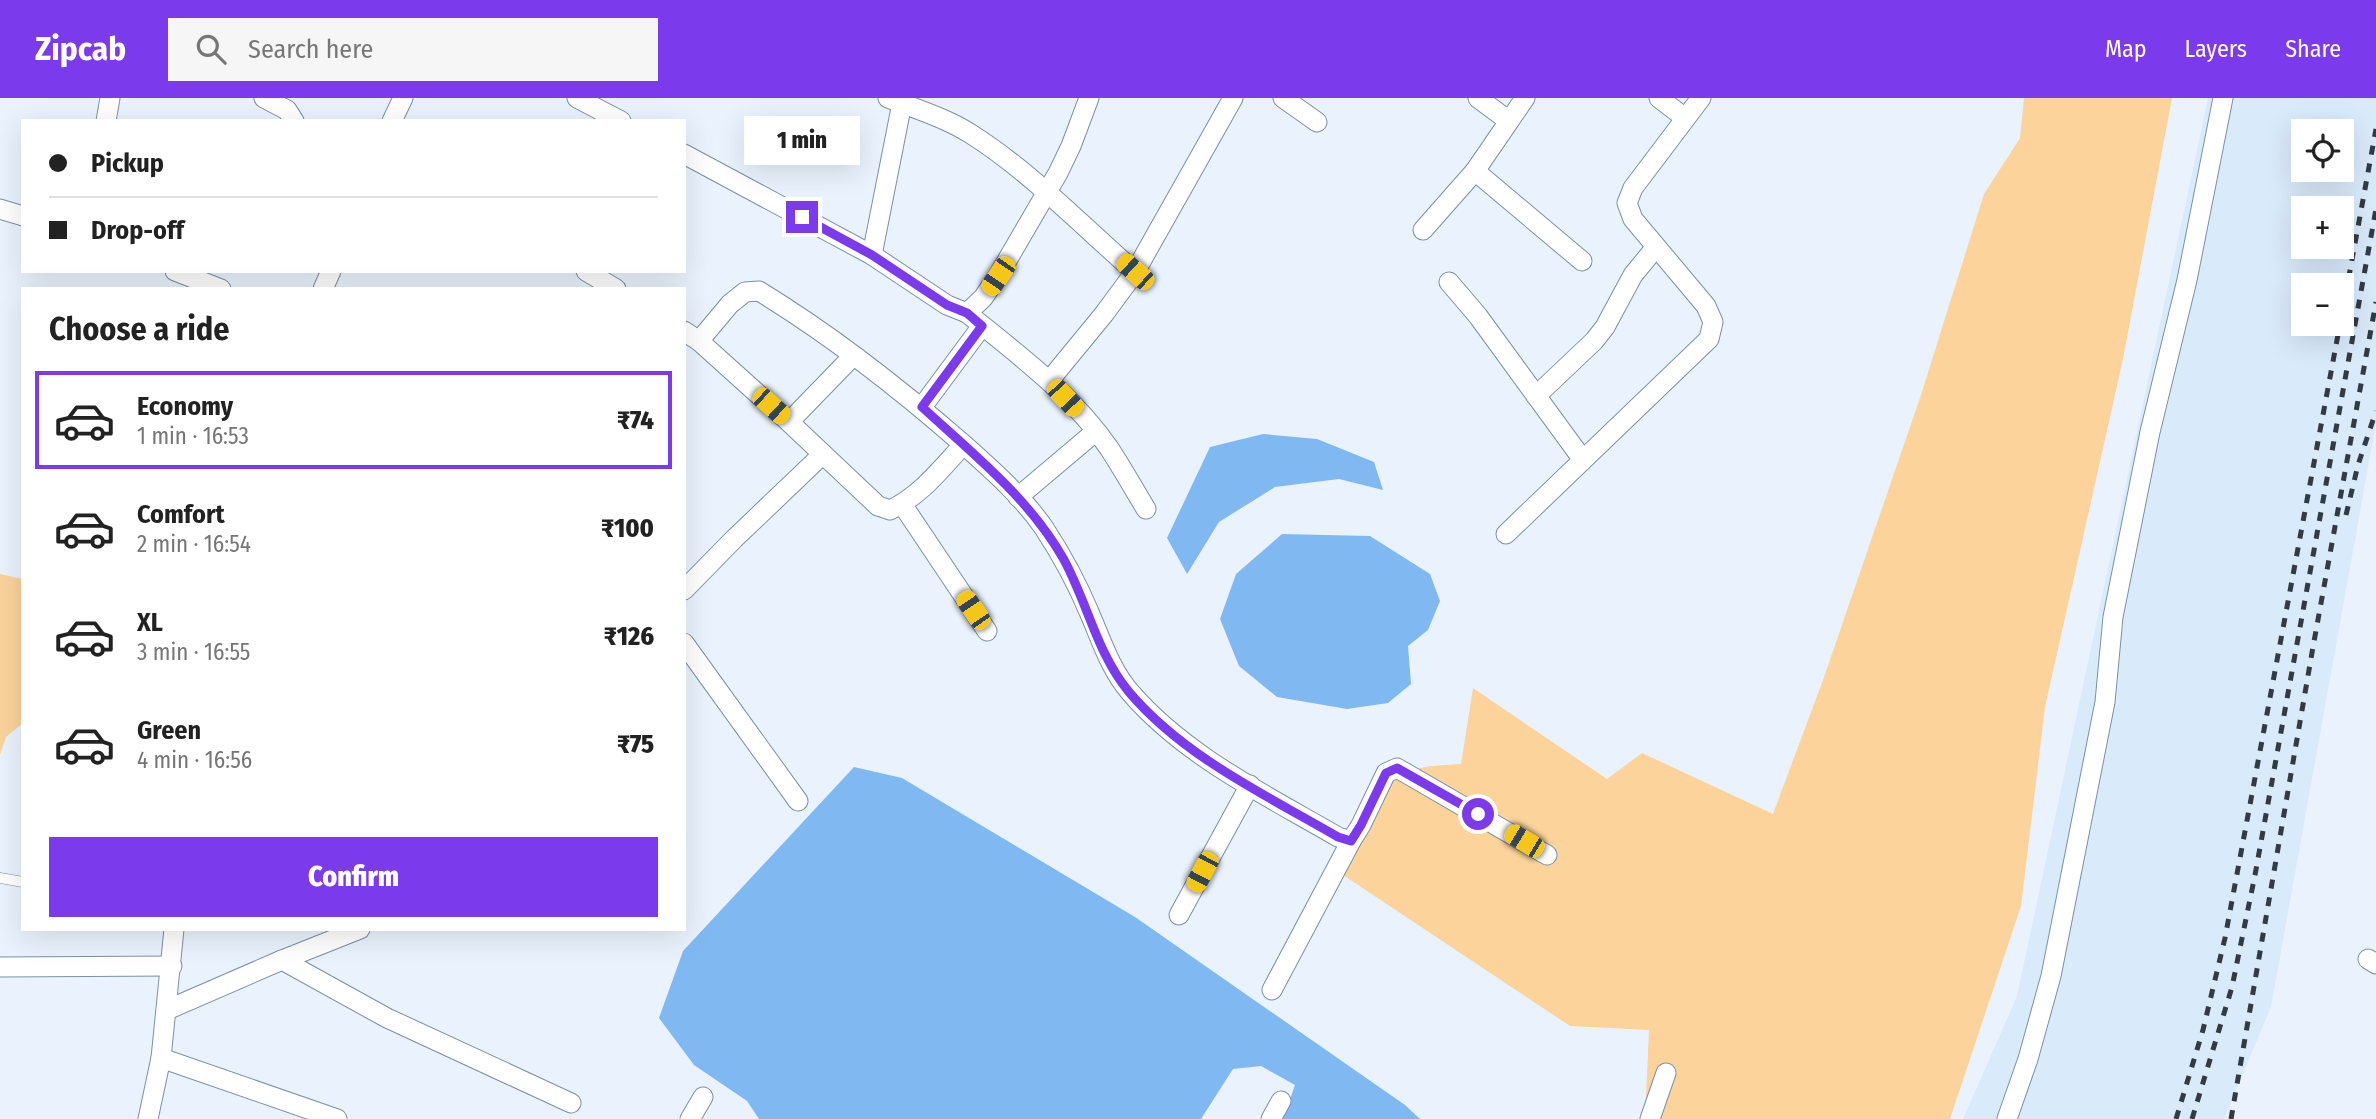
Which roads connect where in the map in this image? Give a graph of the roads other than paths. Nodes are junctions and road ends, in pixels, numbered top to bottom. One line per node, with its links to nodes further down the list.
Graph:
1 (110, 98): 15 (street)
2 (264, 98): 16 (street)
3 (403, 98): 17 (street)
4 (577, 98): 18 (street)
5 (1089, 98): 23 (street)
6 (1233, 98): 30 (street)
7 (1283, 98): 20 (street)
8 (1478, 98): 19 (street)
9 (1525, 98): 19 (street)
10 (1659, 98): 14 (street)
11 (1701, 98): 14 (street)
12 (2223, 98): 79 (street)
13 (898, 100): 23 (street); 28 (street)
14 (1685, 118): 27 (street)
15 (106, 119)
16 (293, 119)
17 (393, 119)
18 (617, 119)
19 (1509, 121): 22 (street)
20 (1317, 122)
21 (686, 155): 28 (street)
22 (1475, 171): 26 (street); 29 (street)
23 (1046, 192): 30 (street); 36 (street)
24 (0, 209): 25 (street)
25 (21, 215)
26 (1423, 230)
27 (1657, 247): 41 (street); 47 (street)
28 (872, 255): 36 (street)
29 (1582, 261)
30 (1135, 272): 40 (street)
31 (180, 273): 34 (street)
32 (589, 273): 35 (street)
33 (1449, 282): 41 (street)
34 (217, 287)
35 (613, 287)
36 (967, 313): 37 (street)
37 (982, 326): 40 (street); 42 (street)
38 (692, 336): 39 (street); 43 (street)
39 (853, 356): 42 (street); 43 (street)
40 (1049, 381): 44 (street)
41 (1536, 396): 47 (street)
42 (922, 407): 45 (street)
43 (789, 422): 46 (street)
44 (1095, 432): 48 (street); 50 (street)
45 (963, 445): 48 (street); 49 (street)
46 (823, 454): 49 (street); 52 (street)
47 (1583, 460): 51 (street)
48 (1018, 497): 55 (street)
49 (902, 504): 53 (street)
50 (1146, 509)
51 (1506, 534)
52 (686, 588)
53 (987, 631)
54 (686, 646): 56 (street)
55 (1250, 785): 57 (street); 61 (street)
56 (798, 801)
57 (1351, 841): 58 (street); 67 (street)
58 (1547, 855)
59 (0, 878): 60 (lane)
60 (21, 882)
61 (1179, 915)
62 (174, 931): 65 (street)
63 (355, 931): 64 (street)
64 (282, 960): 68 (street); 73 (street)
65 (172, 966): 66 (street); 68 (street)
66 (0, 967)
67 (1272, 990)
68 (167, 1010): 69 (street)
69 (161, 1058): 74 (street); 75 (street)
70 (1666, 1073): 78 (street)
71 (703, 1097): 76 (street)
72 (1281, 1101): 77 (street)
73 (571, 1103)
74 (148, 1119)
75 (337, 1119)
76 (690, 1119)
77 (1271, 1119)
78 (1650, 1119)
79 (2007, 1119)

